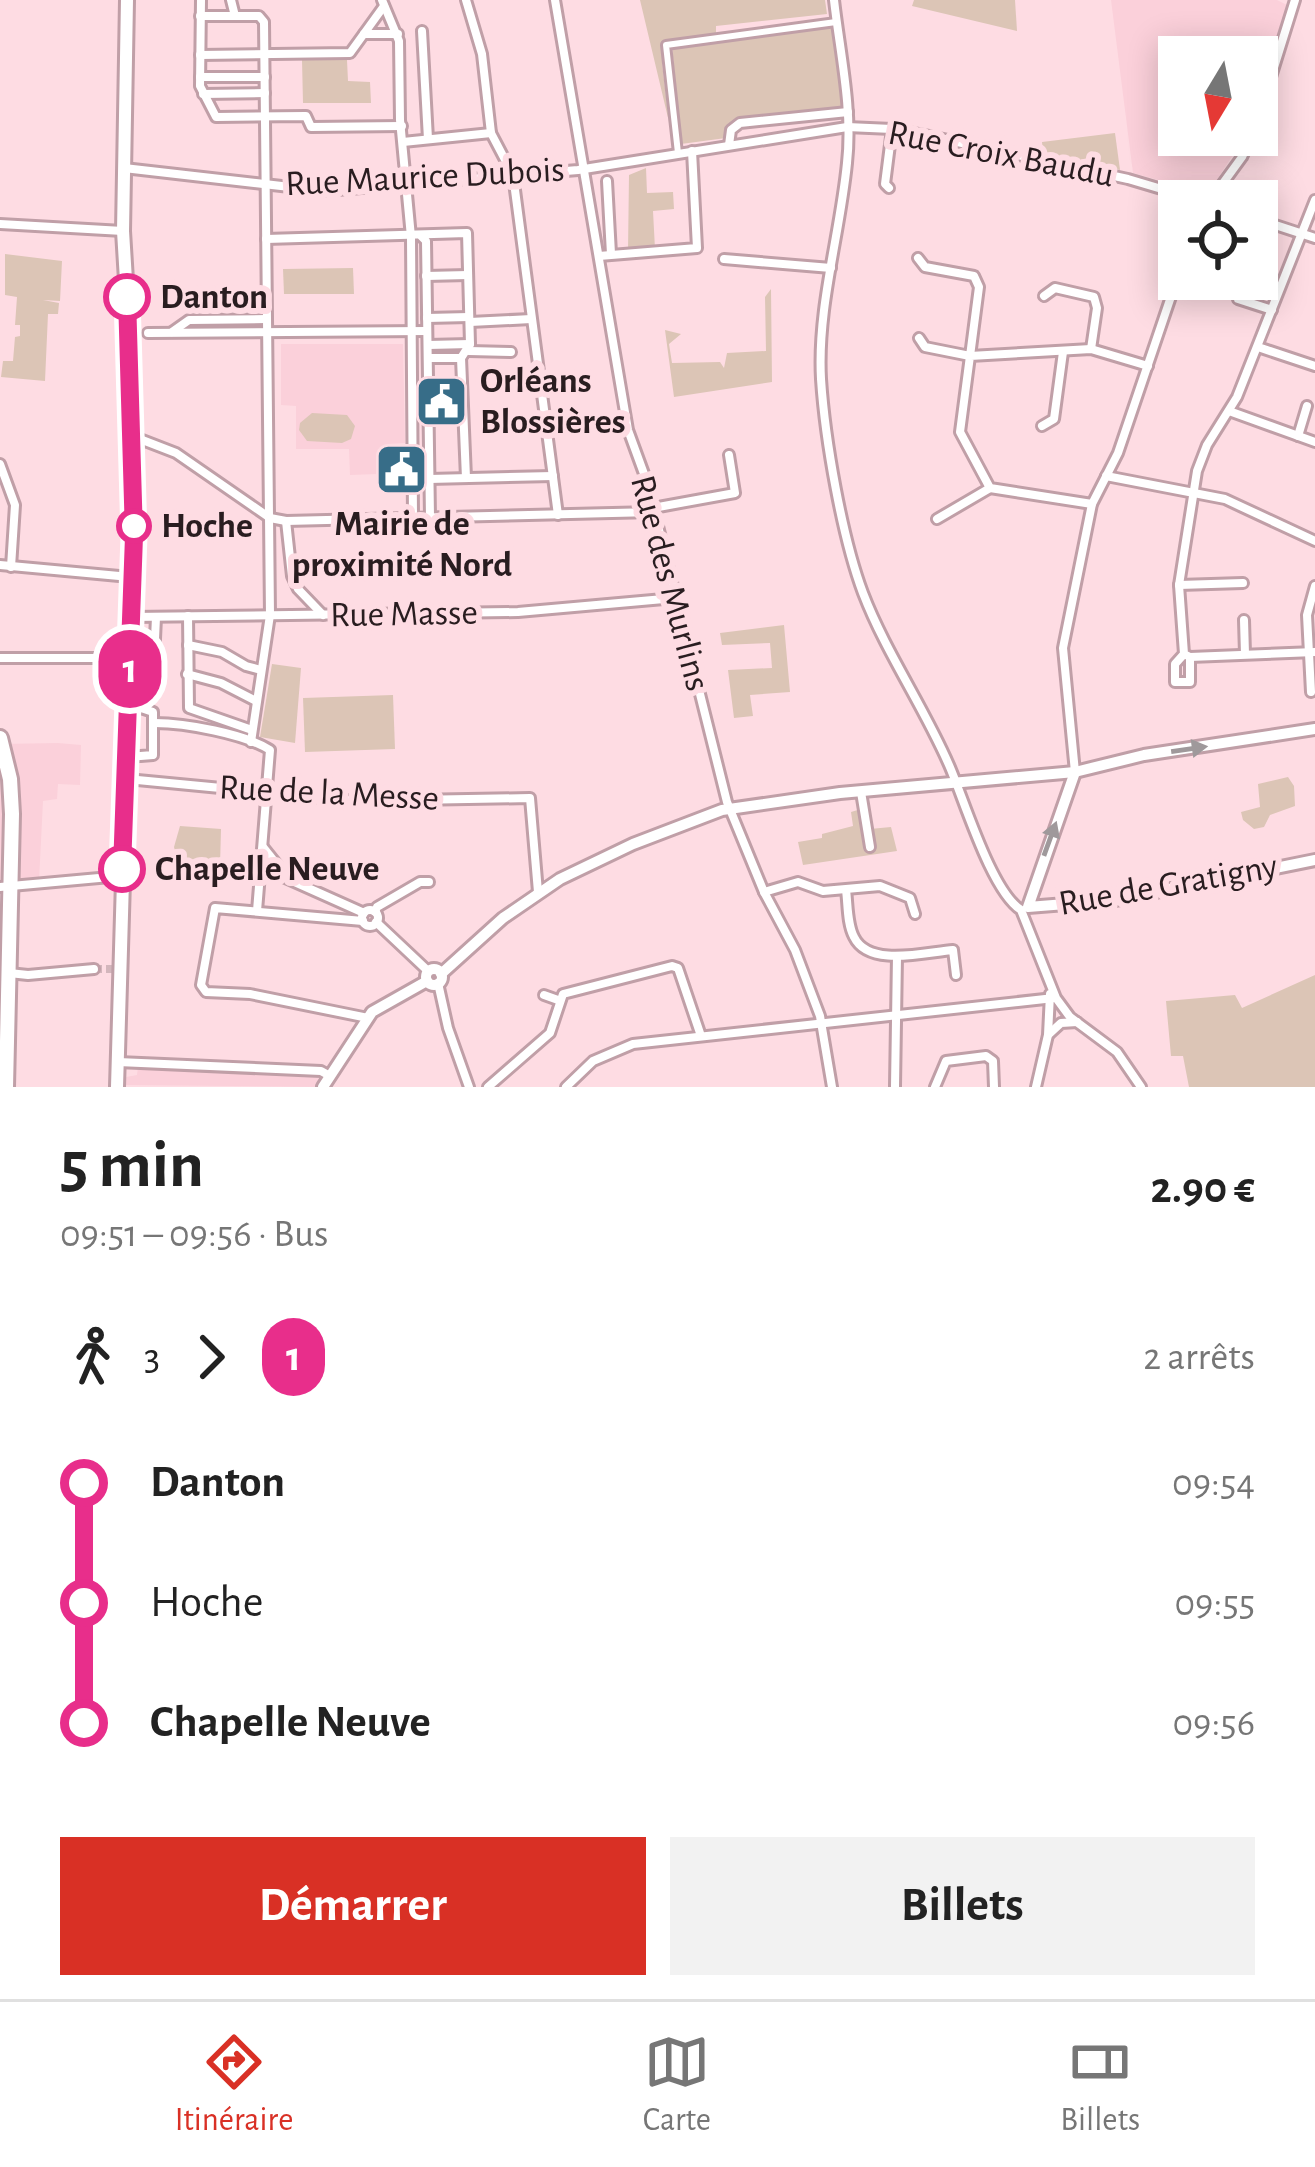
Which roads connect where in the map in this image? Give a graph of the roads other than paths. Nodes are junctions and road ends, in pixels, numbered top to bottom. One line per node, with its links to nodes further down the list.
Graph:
1 (128, 0): 34 (main road)
2 (201, 0): 9 (street)
3 (231, 0): 10 (street)
4 (466, 0): 27 (street)
5 (555, 0): 35 (street, Rue des Murlins)
6 (834, 0): 11 (street)
7 (1295, 0): 17 (street)
8 (383, 3): 13 (street); 14 (street)
9 (200, 16): 10 (street); 16 (street)
10 (235, 16): 15 (street)
11 (836, 22): 22 (street); 32 (street)
12 (422, 31): 28 (street)
13 (364, 34): 14 (street); 15 (street)
14 (398, 34): 24 (street)
15 (264, 54): 16 (street); 18 (street)
16 (200, 55): 19 (street)
17 (1278, 55)
18 (265, 76): 19 (street); 20 (street)
19 (200, 77): 21 (street)
20 (265, 93): 21 (street); 23 (street)
21 (203, 94): 23 (street)
22 (848, 112): 25 (street); 30 (street)
23 (265, 117): 24 (street); 39 (street)
24 (401, 126): 29 (street)
25 (847, 127): 26 (street, Rue Croix Baudu); 30 (street, Rue Croix Baudu); 55 (street)
26 (892, 129): 41 (street, Rue Croix Baudu); 42 (street)
27 (491, 133): 28 (street); 36 (street)
28 (428, 140): 29 (street)
29 (403, 142): 40 (street)
30 (729, 145): 31 (street, Rue Croix Baudu)
31 (692, 151): 32 (street, Rue Croix Baudu); 51 (street)
32 (678, 154): 35 (street, Rue Croix Baudu)
33 (1243, 156): 37 (street)
34 (123, 168): 39 (street, Rue Maurice Dubois); 46 (main road)
35 (584, 169): 36 (street, Rue Maurice Dubois); 52 (street, Rue des Murlins)
36 (513, 175): 40 (street, Rue Maurice Dubois); 64 (street)
37 (1224, 180)
38 (607, 181): 51 (street)
39 (265, 185): 40 (street, Rue Maurice Dubois); 50 (street)
40 (406, 185): 48 (street)
41 (1158, 187)
42 (889, 188)
43 (1315, 200): 47 (street)
44 (0, 224): 46 (street)
45 (1278, 226): 47 (street)
46 (123, 231): 70 (main road)
47 (1302, 234): 49 (street); 61 (street)
48 (417, 237): 50 (street); 56 (street); 57 (street); 66 (street)
49 (1315, 238)
50 (266, 239): 63 (street)
51 (611, 254): 52 (street)
52 (598, 256): 99 (street, Rue des Murlins)
53 (918, 258): 78 (street)
54 (724, 259): 55 (street)
55 (831, 268): 138 (street)
56 (469, 275): 57 (street); 65 (street)
57 (427, 276): 62 (street)
58 (1044, 296): 74 (street)
59 (1170, 300): 80 (street)
60 (1241, 300): 61 (street)
61 (1272, 310): 73 (street)
62 (427, 318): 65 (street); 67 (street)
63 (266, 319): 68 (street); 69 (street)
64 (531, 319): 65 (street); 92 (street)
65 (470, 320): 75 (street)
66 (410, 331): 67 (street); 69 (street); 82 (street)
67 (427, 331): 72 (street)
68 (172, 332): 69 (street); 70 (street)
69 (267, 332): 103 (street)
70 (138, 334): 87 (main road)
71 (919, 338): 78 (street)
72 (428, 345): 75 (street); 79 (street)
73 (1258, 347): 81 (street); 85 (street)
74 (1091, 349): 77 (street); 80 (street)
75 (467, 351): 76 (street); 79 (street); 94 (street)
76 (511, 352)
77 (1063, 352): 78 (street); 86 (street)
78 (970, 356): 96 (street)
79 (428, 358): 83 (street)
80 (1148, 366): 93 (street)
81 (1315, 367)
82 (411, 384): 83 (street); 101 (street)
83 (428, 384): 95 (street)
84 (1307, 406): 88 (street)
85 (1229, 411): 88 (street); 97 (street)
86 (1042, 427)
87 (133, 436): 103 (street); 109 (main road)
88 (1298, 436): 89 (street)
89 (1315, 442)
90 (729, 455): 99 (street)
91 (0, 464): 108 (street)
92 (553, 476): 94 (street); 100 (street)
93 (1106, 476): 97 (street); 98 (street)
94 (466, 478): 95 (street)
95 (430, 479): 102 (street)
96 (990, 488): 98 (street); 104 (street)
97 (1193, 490): 106 (street); 111 (street)
98 (1092, 504): 136 (street)
99 (654, 510): 100 (street); 113 (street, Rue des Murlins)
100 (558, 515): 102 (street)
101 (413, 517): 102 (street); 105 (street)
102 (430, 517)
103 (270, 518): 105 (street); 114 (street)
104 (937, 519)
105 (286, 521): 115 (street)
106 (1315, 541)
107 (0, 565): 108 (street)
108 (11, 567): 109 (street)
109 (132, 577): 117 (main road)
110 (1243, 584): 111 (street)
111 (1179, 585): 122 (street)
112 (1315, 586): 121 (street)
113 (675, 598): 115 (street, Rue Masse); 141 (street, Rue des Murlins)
114 (270, 615): 115 (street, Rue Masse); 116 (street, Rue Masse); 125 (street)
115 (323, 615)
116 (188, 616): 118 (street, Rue Masse); 120 (street)
117 (132, 617): 118 (street, Rue Masse); 124 (main road)
118 (156, 617): 124 (street)
119 (1244, 620): 122 (street)
120 (188, 645): 125 (street); 126 (street)
121 (1312, 652): 122 (street); 127 (street)
122 (1245, 654)
123 (0, 658): 124 (street)
124 (129, 660): 129 (main road)
125 (261, 670): 128 (street)
126 (187, 674): 128 (street); 132 (street)
127 (1310, 692)
128 (256, 701): 132 (street)
129 (130, 704): 130 (street); 135 (main road)
130 (155, 723): 134 (street); 135 (street)
131 (1315, 729): 136 (street, one-way to 131)
132 (252, 730): 134 (street)
133 (0, 738): 149 (main road)
134 (251, 742): 140 (street)
135 (128, 758): 137 (main road)
136 (1075, 772): 138 (street); 154 (street, one-way to 136)
137 (127, 779): 140 (street, Rue de la Messe); 146 (main road)
138 (956, 782): 139 (street); 154 (street)
139 (861, 792): 141 (street); 143 (street)
140 (269, 793): 142 (street); 151 (street, Rue de la Messe)
141 (731, 810): 151 (street); 152 (street, Rue des Murlins)
142 (263, 847): 145 (street); 147 (street)
143 (870, 847)
144 (1315, 860): 154 (street, Rue de Gratigny)
145 (261, 867): 147 (street); 155 (street)
146 (121, 876): 149 (street); 174 (main road)
147 (289, 876): 153 (street)
148 (429, 882): 157 (street)
149 (5, 887): 161 (main road)
150 (846, 890): 152 (street); 156 (street); 159 (street)
151 (538, 892): 163 (street)
152 (764, 892): 169 (street, Rue des Murlins)
153 (336, 898): 157 (street); 158 (street)
154 (1024, 909): 166 (street)
155 (257, 911): 158 (street); 168 (street)
156 (914, 914)
157 (369, 917): 158 (street); 163 (street)
158 (330, 919)
159 (897, 956): 162 (street); 167 (street)
160 (94, 969): 161 (street)
161 (9, 973): 176 (main road)
162 (956, 975)
163 (434, 977): 168 (street); 178 (street)
164 (544, 995): 165 (street)
165 (558, 1000): 173 (street); 179 (street)
166 (1052, 1001): 167 (street); 170 (street); 171 (street); 172 (street)
167 (898, 1013): 169 (street); 182 (street)
168 (368, 1018): 175 (street)
169 (822, 1022): 173 (street); 181 (street, Rue des Murlins)
170 (1061, 1024): 171 (street); 172 (street)
171 (1083, 1024): 186 (street)
172 (1048, 1035): 185 (street)
173 (701, 1036): 180 (street)
174 (117, 1062): 175 (street); 177 (main road)
175 (327, 1082)
176 (6, 1087)
177 (117, 1087)
178 (469, 1087)
179 (488, 1087)
180 (566, 1087)
181 (832, 1087)
182 (895, 1087)
183 (935, 1087): 184 (street)
184 (994, 1087)
185 (1036, 1087)
186 (1141, 1087)

